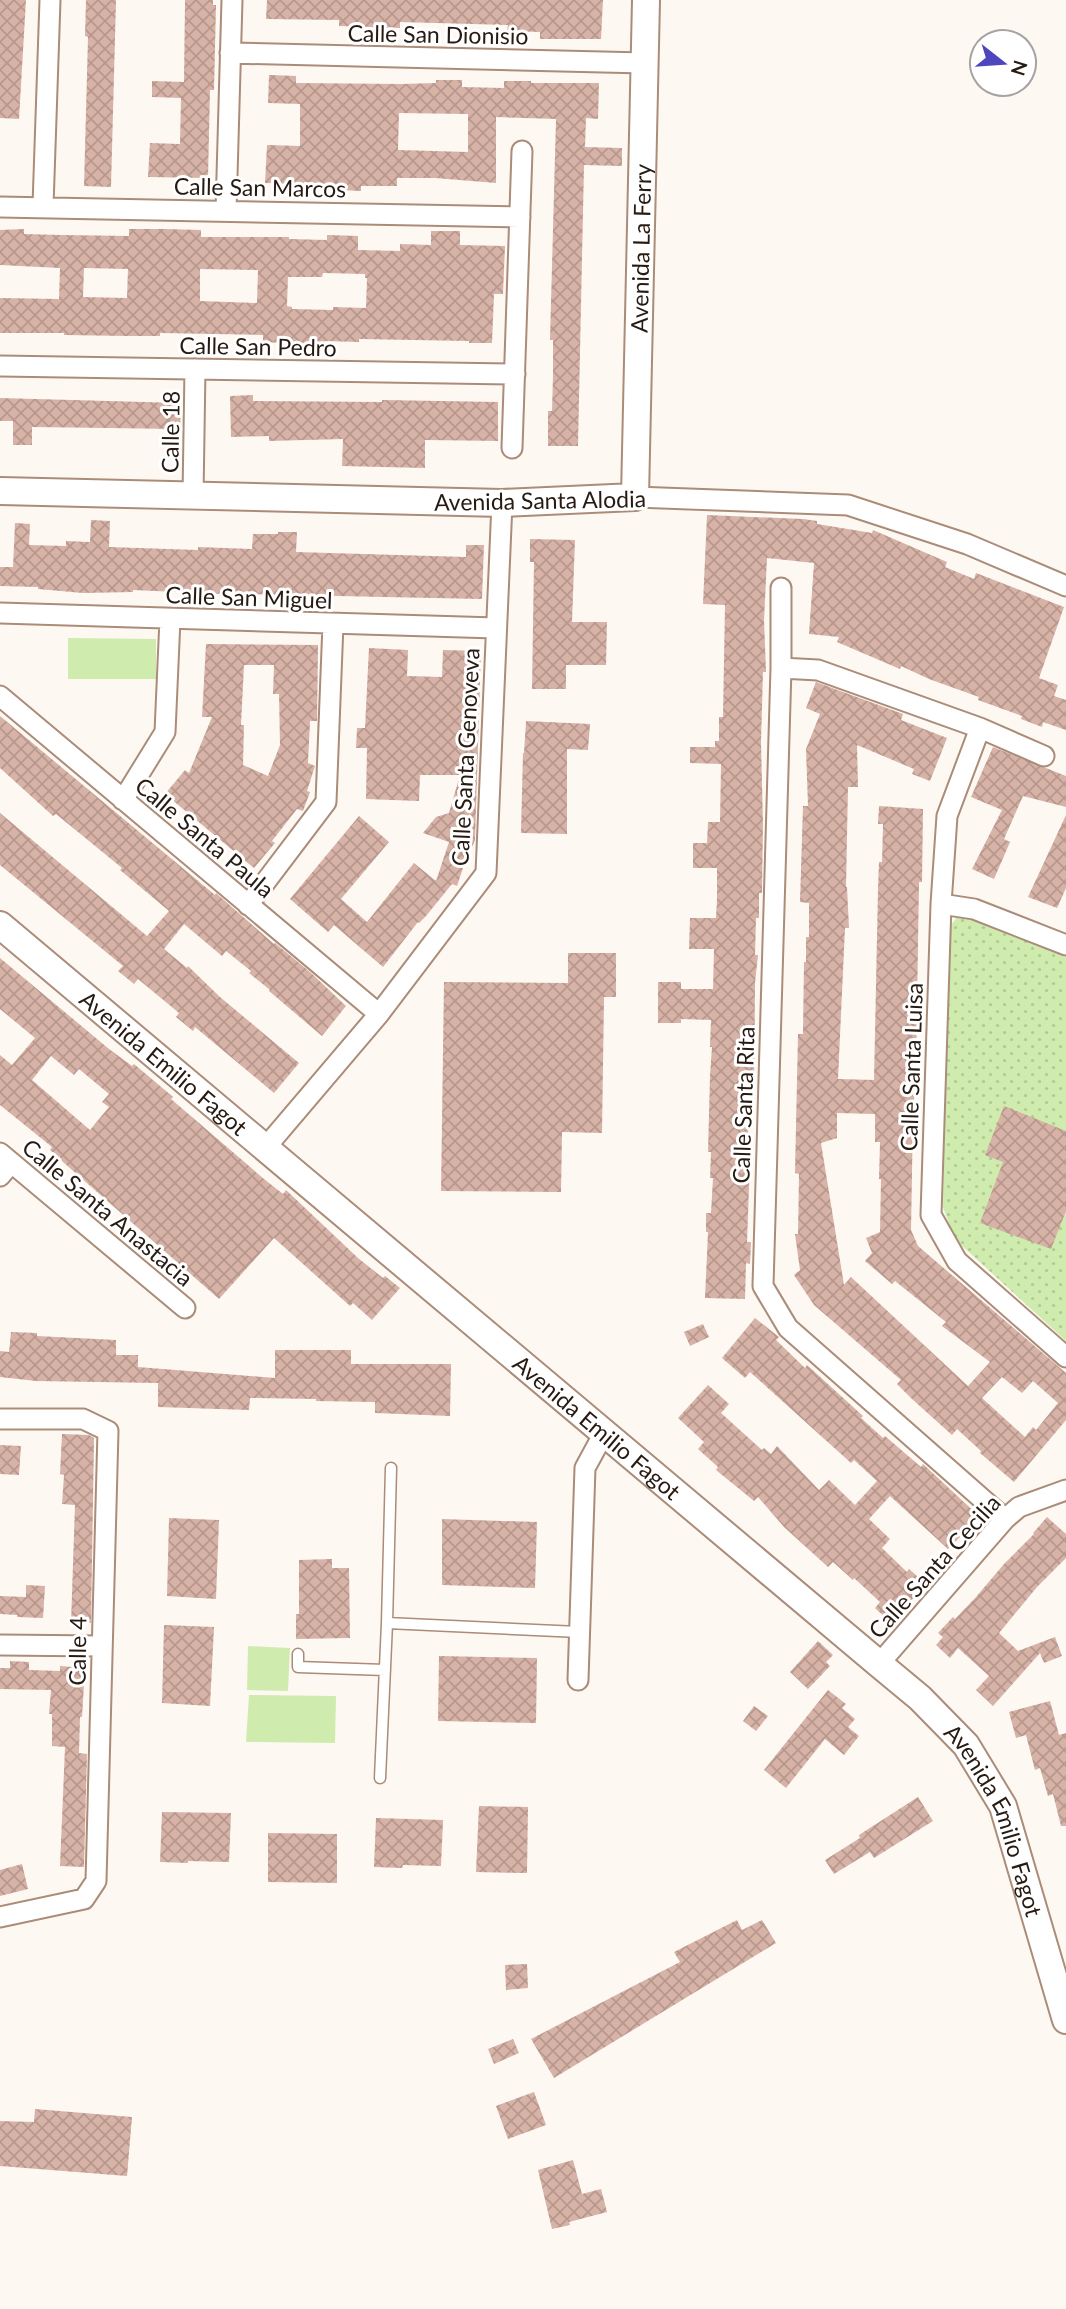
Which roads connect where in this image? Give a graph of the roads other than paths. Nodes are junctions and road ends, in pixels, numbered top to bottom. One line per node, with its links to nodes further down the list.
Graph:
1 (50, 0): 7 (street)
2 (232, 0): 4 (street)
3 (646, 0): 5 (street, Avenida La Ferry)
4 (230, 53): 5 (street, Calle San Dionisio); 9 (street)
5 (645, 63): 17 (street, Avenida La Ferry)
6 (522, 151): 10 (street)
7 (43, 206): 8 (street, Calle San Marcos); 9 (street, Calle San Marcos)
8 (0, 207)
9 (226, 211): 10 (street, Calle San Marcos)
10 (520, 218): 13 (street)
11 (0, 366): 12 (street, Calle San Pedro)
12 (195, 369): 13 (street, Calle San Pedro); 16 (street, Calle 18)
13 (515, 374): 14 (street)
14 (512, 448)
15 (0, 491): 16 (street, Avenida Santa Alodia)
16 (193, 496): 18 (street, Avenida Santa Alodia)
17 (635, 497): 18 (street, Avenida Santa Alodia); 19 (street, Avenida Santa Alodia)
18 (502, 503): 24 (street, Calle Santa Genoveva)
19 (1066, 586)
20 (781, 588): 25 (street, Calle Santa Rita)
21 (0, 612): 22 (street, Calle San Miguel)
22 (170, 620): 23 (street, Calle San Miguel); 29 (street)
23 (333, 624): 24 (street, Calle San Miguel); 31 (street)
24 (496, 628): 34 (street, Calle Santa Genoveva)
25 (781, 668): 27 (street); 43 (street, Calle Santa Rita)
26 (0, 696): 29 (street, Calle Santa Paula)
27 (980, 728): 28 (street); 30 (street, Calle Santa Luisa)
28 (1044, 756)
29 (123, 800): 31 (street, Calle Santa Paula)
30 (941, 904): 33 (street); 38 (street, Calle Santa Luisa)
31 (248, 905): 34 (street, Calle Santa Paula)
32 (0, 925): 35 (street, Avenida Emilio Fagot)
33 (1066, 945)
34 (379, 1014): 35 (street, Calle Santa Genoveva)
35 (266, 1147): 40 (street, Avenida Emilio Fagot)
36 (4, 1164): 37 (street, Calle Santa Anastacia)
37 (185, 1308)
38 (1066, 1357)
39 (0, 1419): 47 (street, Calle 4)
40 (604, 1433): 45 (street); 49 (street, Avenida Emilio Fagot)
41 (391, 1468): 44 (lane)
42 (1066, 1490): 43 (street, Calle Santa Cecilia)
43 (1005, 1519): 49 (street, Calle Santa Cecilia)
44 (387, 1623): 45 (lane); 50 (lane)
45 (579, 1632): 51 (street)
46 (0, 1645): 47 (street)
47 (101, 1647): 53 (street, Calle 4)
48 (298, 1654): 50 (lane)
49 (880, 1664): 54 (street, Avenida Emilio Fagot)
50 (385, 1670): 52 (lane)
51 (578, 1681)
52 (380, 1778)
53 (3, 1916)
54 (1066, 2020)

